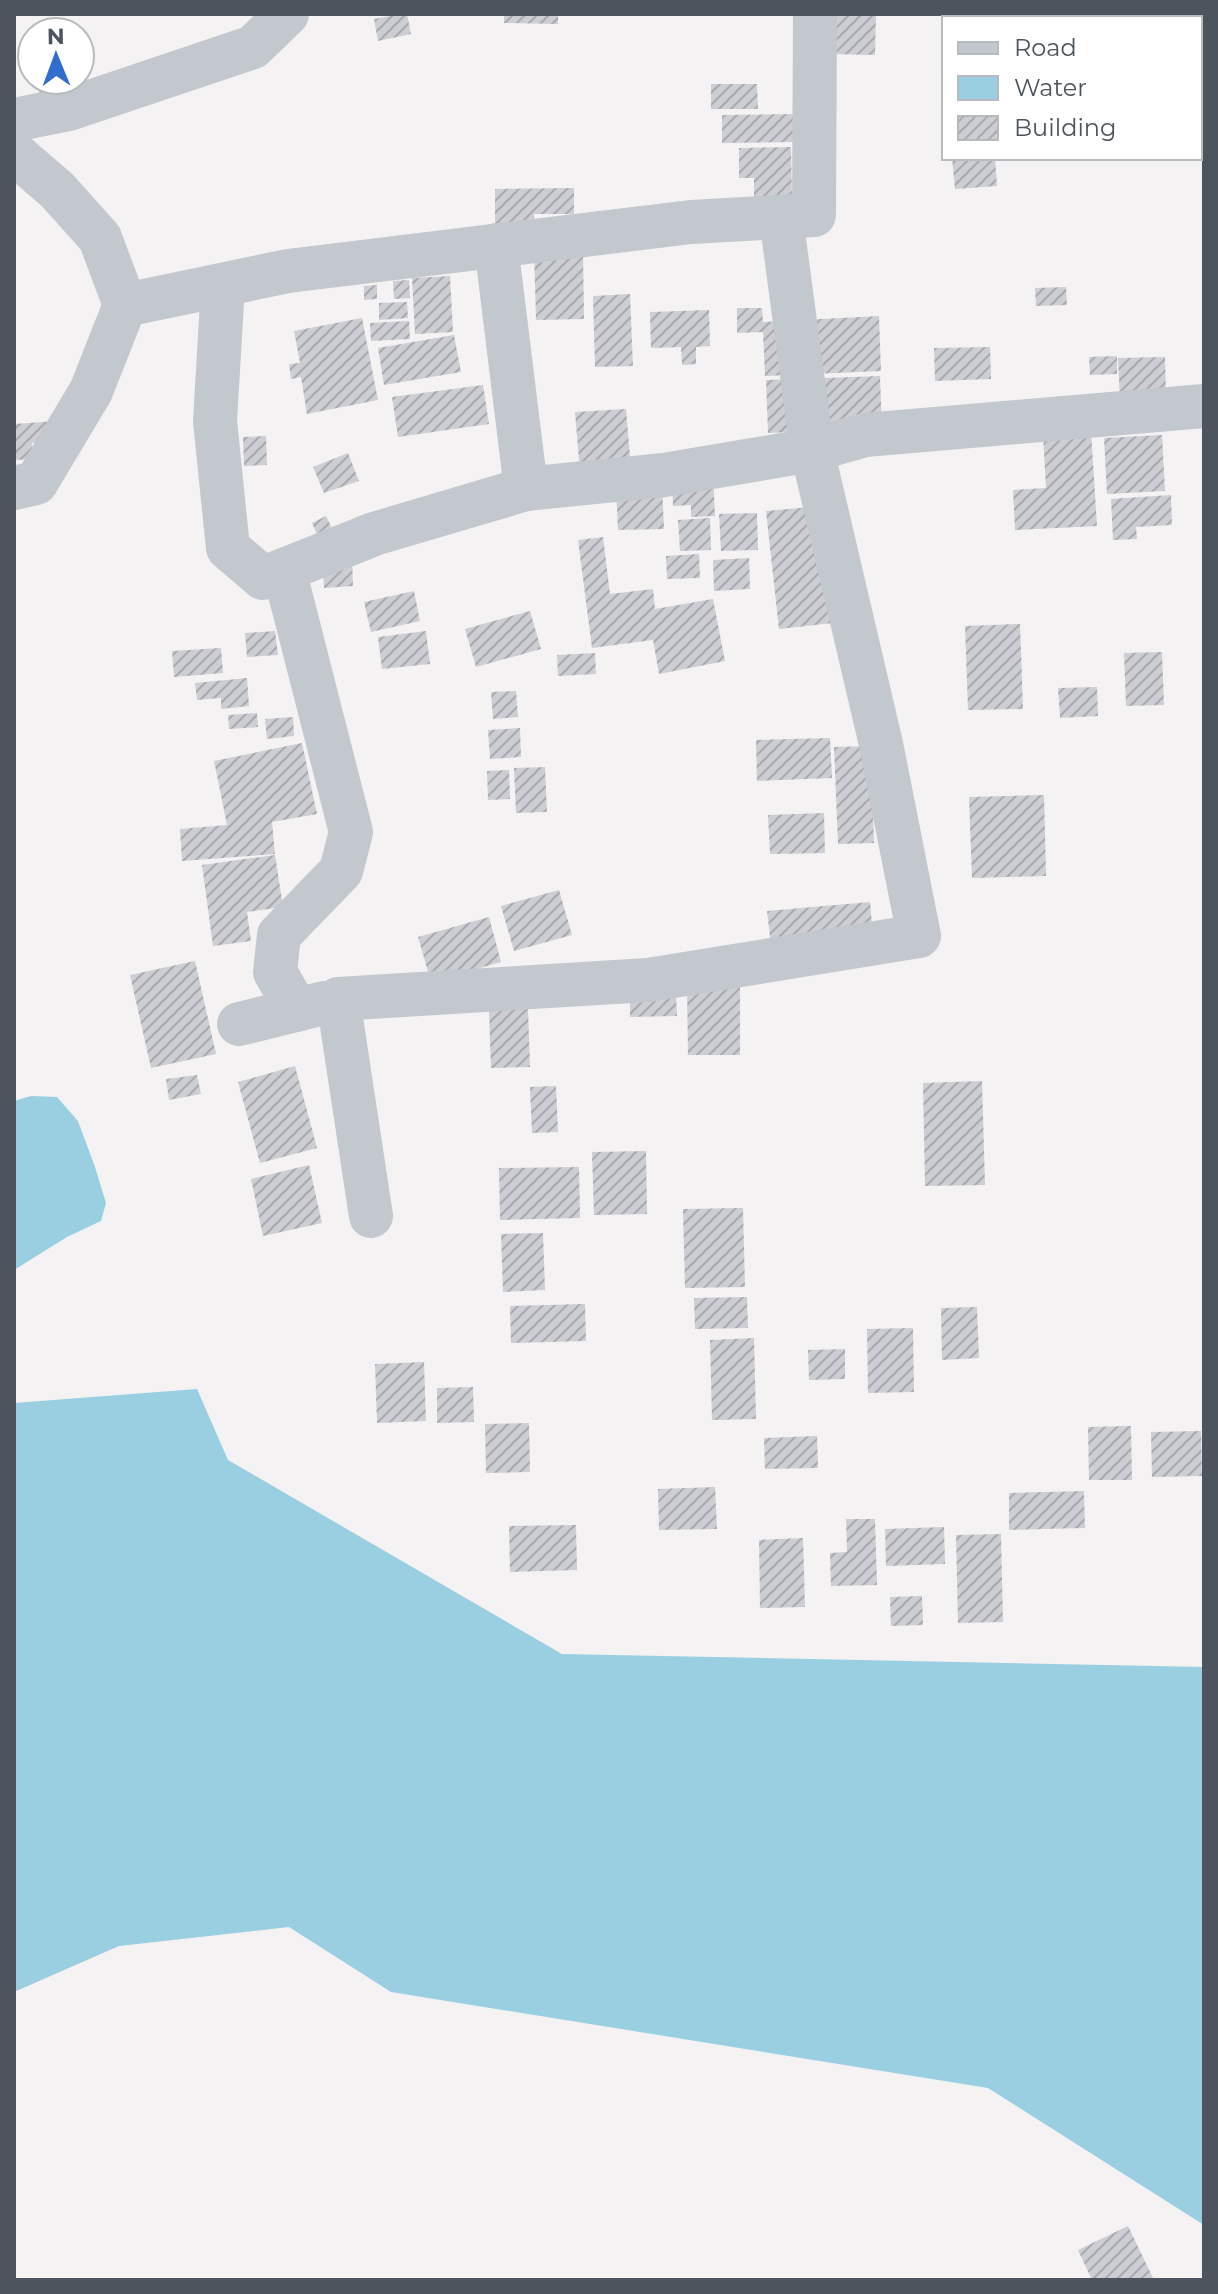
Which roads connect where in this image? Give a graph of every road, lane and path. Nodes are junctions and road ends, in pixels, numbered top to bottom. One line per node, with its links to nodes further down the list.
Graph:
1 (287, 14): 3 (street)
2 (815, 14): 5 (street)
3 (14, 120)
4 (14, 153): 8 (street)
5 (781, 217): 6 (street); 10 (street)
6 (496, 245): 7 (street); 12 (street)
7 (223, 285): 8 (street); 13 (street)
8 (125, 305): 11 (street)
9 (1204, 406): 10 (street)
10 (812, 450): 12 (street); 14 (street)
11 (14, 488)
12 (526, 489): 13 (street)
13 (284, 570): 14 (street)
14 (317, 1004): 15 (street); 16 (street)
15 (239, 1024)
16 (371, 1216)

